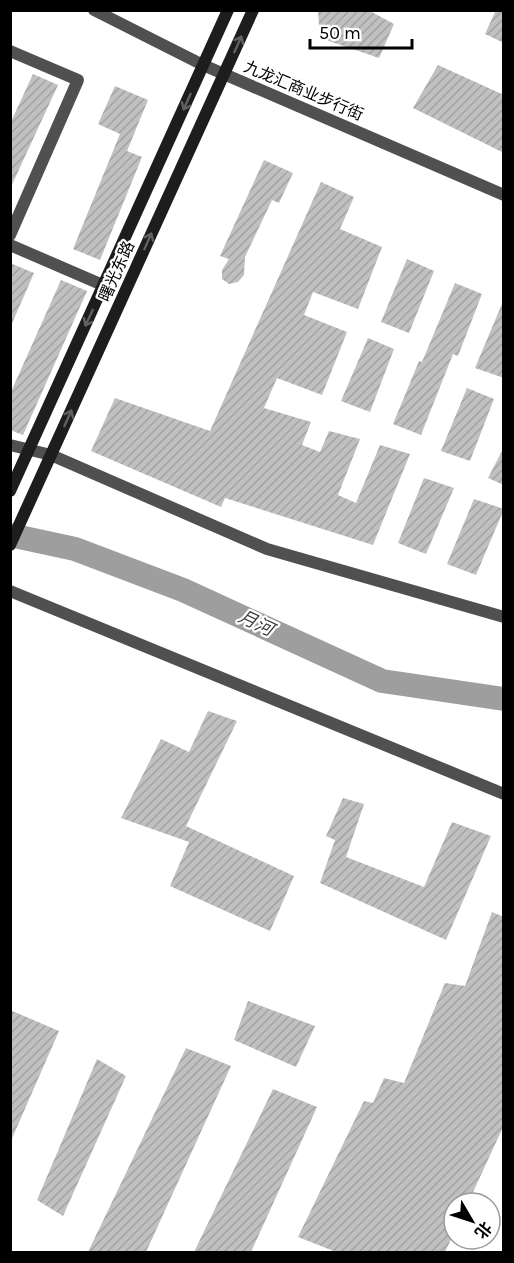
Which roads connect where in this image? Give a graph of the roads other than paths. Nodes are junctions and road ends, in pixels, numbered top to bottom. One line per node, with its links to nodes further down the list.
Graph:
1 (94, 10): 5 (street, 九龙汇商业步行街)
2 (228, 10): 5 (main road, 曙光东路)
3 (253, 10): 6 (main road, 曙光东路, one-way to 3)
4 (10, 51): 8 (street)
5 (203, 65): 6 (street, 九龙汇商业步行街); 10 (main road, 曙光东路, one-way to 10)
6 (224, 73): 7 (street, 九龙汇商业步行街); 13 (main road, 曙光东路, one-way to 6)
7 (504, 195)
8 (10, 235)
9 (10, 245): 10 (street)
10 (105, 286): 12 (main road, 曙光东路, one-way to 12)
11 (10, 445): 12 (street)
12 (29, 450): 13 (street); 14 (main road, 曙光东路)
13 (51, 455): 15 (main road, 曙光东路); 17 (street)
14 (13, 486)
15 (10, 545)
16 (10, 591): 18 (street)
17 (504, 617)
18 (504, 794)

